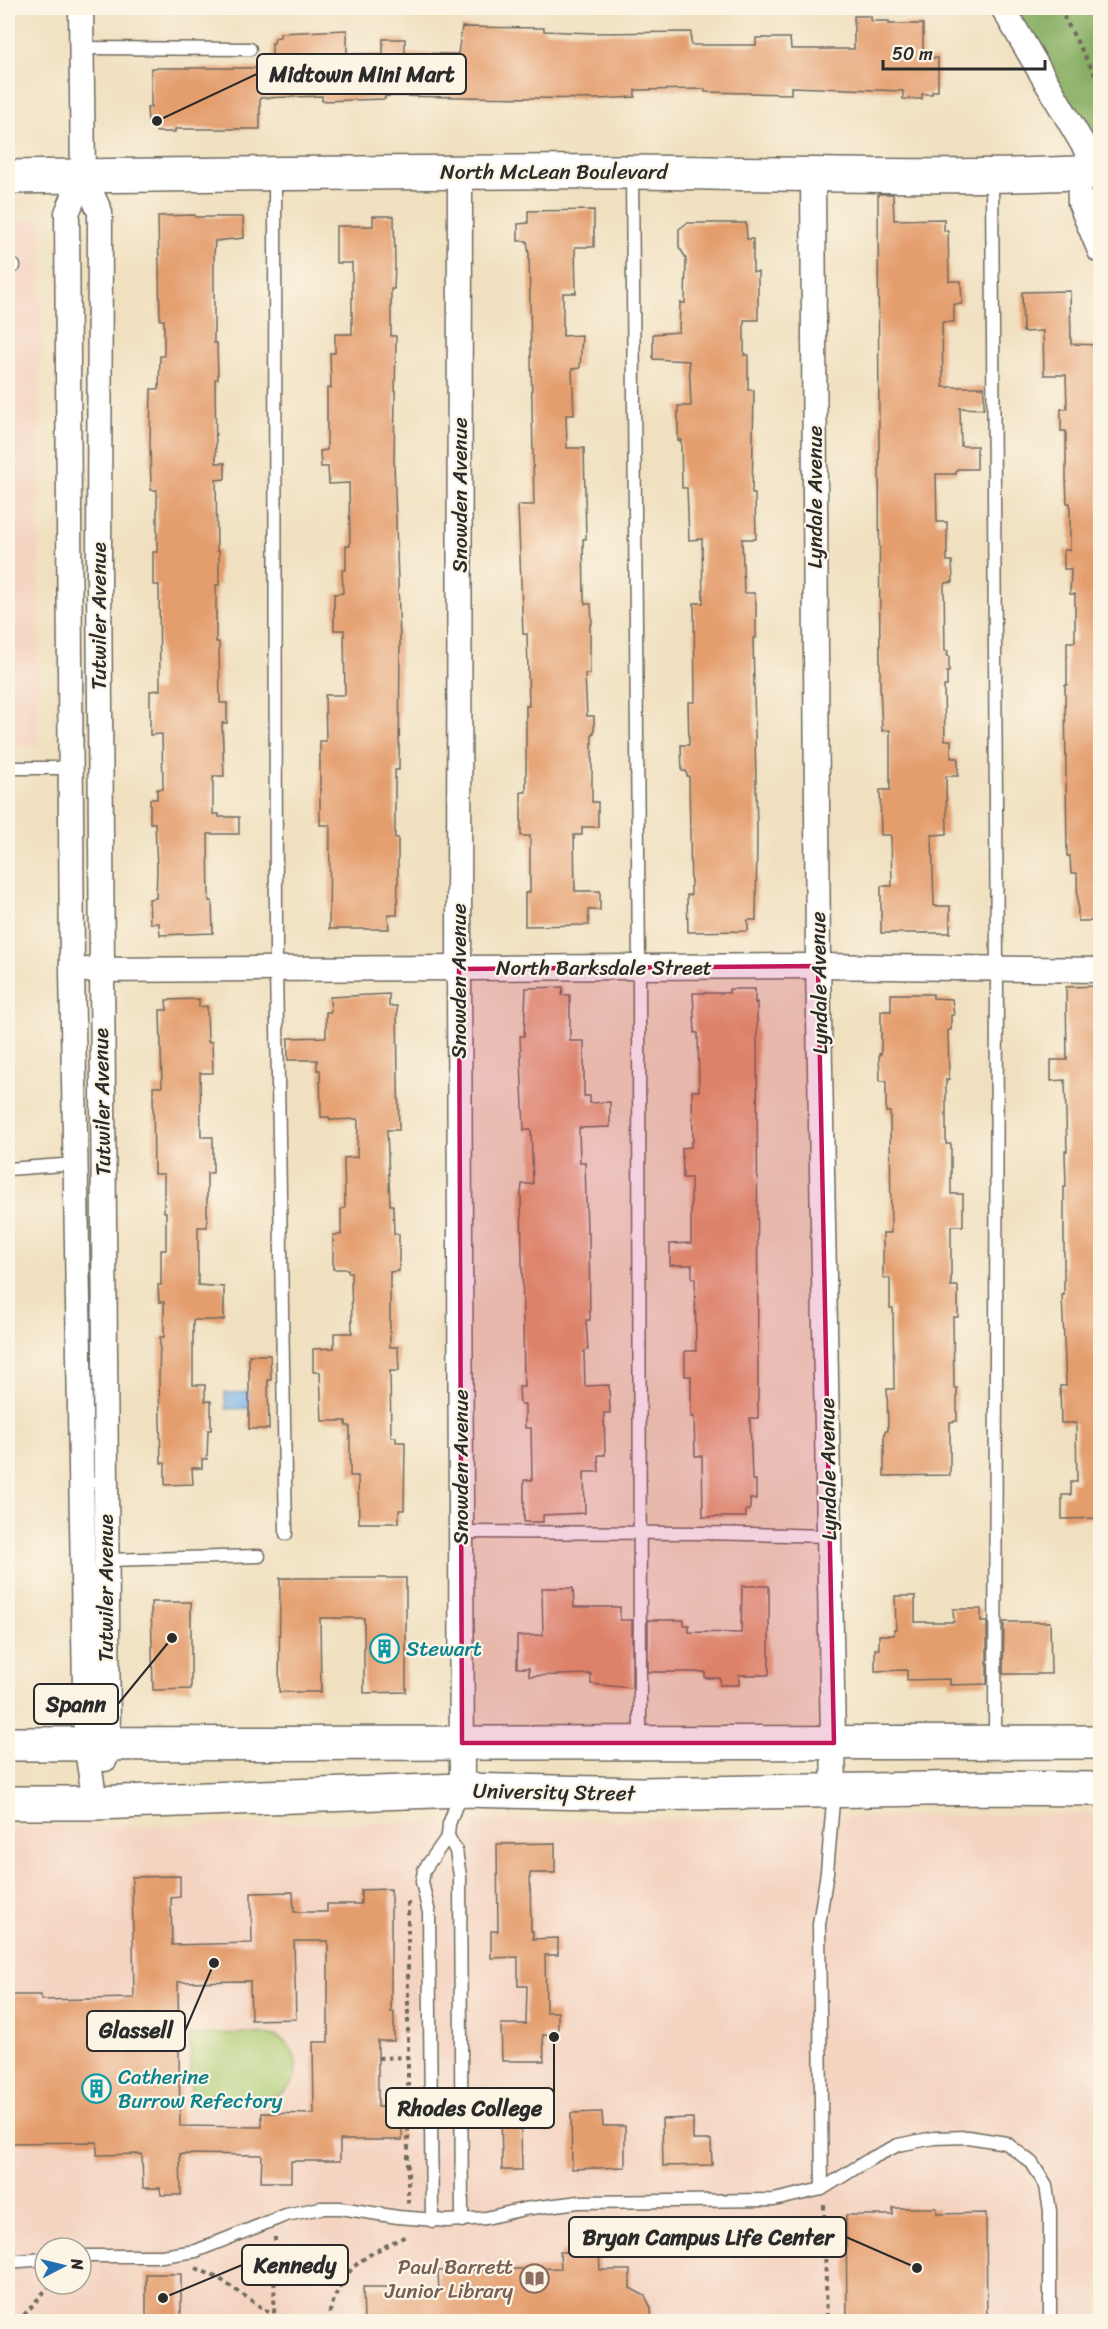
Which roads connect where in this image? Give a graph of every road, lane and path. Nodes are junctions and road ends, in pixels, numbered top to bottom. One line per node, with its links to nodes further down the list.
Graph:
1 (81, 8): 4 (street, Tutwiler Avenue)
2 (1003, 8): 9 (street)
3 (1059, 8): 6 (path)
4 (82, 48): 5 (lane); 11 (street, Tutwiler Avenue)
5 (250, 49)
6 (1101, 84)
7 (460, 171): 8 (main road, North McLean Boulevard); 10 (main road, North McLean Boulevard); 24 (street, Snowden Avenue)
8 (632, 172): 12 (main road, North McLean Boulevard); 21 (lane)
9 (1093, 172): 13 (main road, North McLean Boulevard); 15 (street)
10 (275, 173): 11 (main road, North McLean Boulevard); 23 (lane)
11 (83, 175): 14 (main road, North McLean Boulevard); 16 (street, Tutwiler Avenue); 17 (street, Tutwiler Avenue)
12 (813, 175): 13 (main road, North McLean Boulevard); 20 (street, Lyndale Avenue)
13 (992, 175): 25 (lane)
14 (8, 177)
15 (1101, 251)
16 (99, 577): 17 (street); 26 (street, Tutwiler Avenue)
17 (69, 579): 19 (street, Tutwiler Avenue)
18 (8, 768): 19 (lane)
19 (71, 768): 22 (street, Tutwiler Avenue)
20 (818, 966): 21 (street, North Barksdale Street); 25 (street, North Barksdale Street); 36 (street, Lyndale Avenue)
21 (639, 967): 24 (street, North Barksdale Street); 34 (lane)
22 (72, 969): 26 (street, North Barksdale Street); 28 (street, Tutwiler Avenue)
23 (276, 969): 24 (street, North Barksdale Street); 26 (street, North Barksdale Street); 35 (lane)
24 (459, 969): 33 (street, Snowden Avenue)
25 (997, 969): 27 (street, North Barksdale Street); 39 (lane)
26 (101, 970): 29 (street, Tutwiler Avenue)
27 (1101, 970)
28 (76, 1164): 29 (street); 30 (lane); 31 (street, Tutwiler Avenue)
29 (103, 1164): 32 (street, Tutwiler Avenue)
30 (8, 1169)
31 (79, 1351): 32 (street); 44 (street, Tutwiler Avenue)
32 (104, 1351): 38 (street, Tutwiler Avenue)
33 (461, 1532): 34 (lane); 41 (street, Snowden Avenue)
34 (640, 1533): 36 (lane); 45 (lane)
35 (285, 1534)
36 (830, 1536): 42 (street, Lyndale Avenue)
37 (259, 1556): 38 (lane)
38 (106, 1560): 44 (street, Tutwiler Avenue)
39 (995, 1741): 40 (main road); 42 (main road)
40 (1101, 1742)
41 (462, 1743): 44 (main road); 45 (main road); 47 (street, Snowden Avenue)
42 (834, 1743): 45 (main road); 48 (street, Lyndale Avenue)
43 (8, 1744): 44 (main road)
44 (97, 1744): 50 (street, Tutwiler Avenue)
45 (640, 1744)
46 (1101, 1789): 48 (main road, University Street)
47 (462, 1790): 48 (main road, University Street); 50 (main road, University Street); 51 (lane)
48 (834, 1790): 55 (lane)
49 (8, 1803): 50 (main road, University Street)
50 (95, 1803)
51 (448, 1836): 58 (lane); 59 (lane)
52 (408, 1898): 53 (path)
53 (408, 2057): 54 (path); 57 (path)
54 (378, 2058)
55 (822, 2189): 59 (lane); 74 (lane)
56 (824, 2204): 73 (path)
57 (408, 2205)
58 (432, 2221): 59 (lane); 62 (lane)
59 (462, 2221)
60 (276, 2234): 68 (path)
61 (411, 2234): 72 (path)
62 (93, 2256)
63 (33, 2260): 64 (lane)
64 (8, 2262)
65 (193, 2267): 68 (path)
66 (41, 2296): 67 (path)
67 (25, 2315): 69 (path); 70 (path)
68 (274, 2316): 71 (path)
69 (18, 2322)
70 (25, 2322)
71 (274, 2322)
72 (327, 2322)
73 (827, 2322)
74 (1050, 2322)

